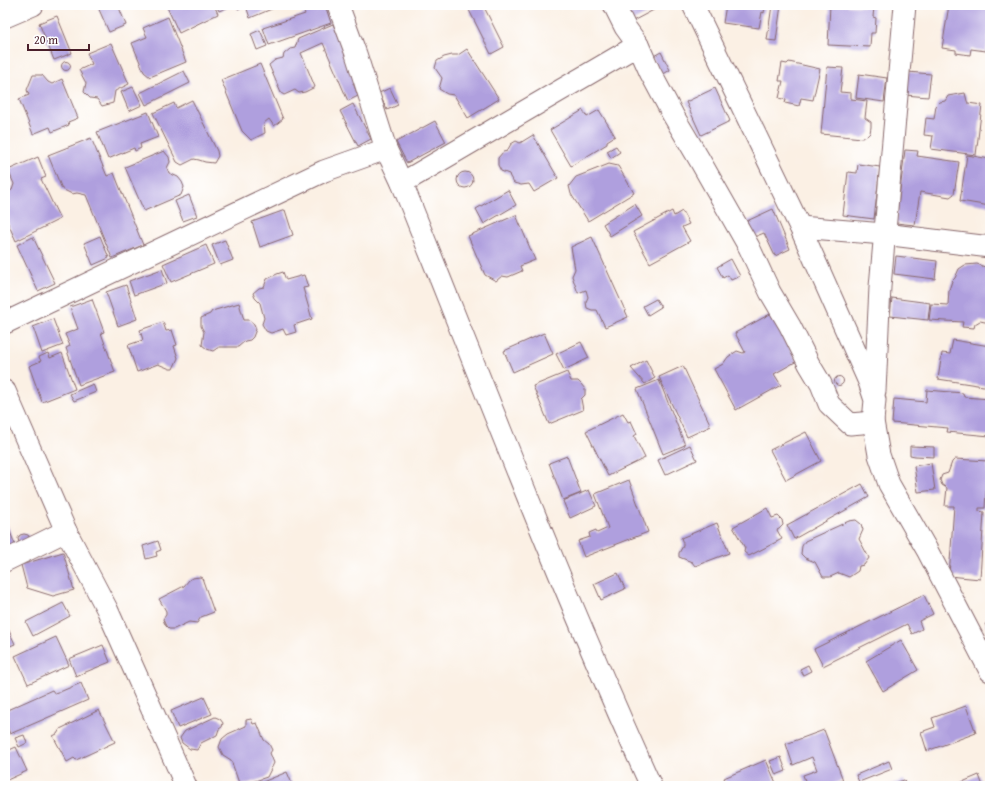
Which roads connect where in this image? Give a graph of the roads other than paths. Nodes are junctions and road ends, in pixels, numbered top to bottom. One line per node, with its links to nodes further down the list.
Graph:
1 (33, 5): 6 (street)
2 (338, 5): 8 (street)
3 (614, 5): 7 (street)
4 (693, 5): 10 (street)
5 (905, 5): 11 (street)
6 (5, 18)
7 (638, 45): 9 (street); 16 (street)
8 (386, 149): 9 (street); 13 (street)
9 (402, 183): 21 (street)
10 (800, 227): 11 (street); 15 (street)
11 (884, 234): 12 (street); 15 (street)
12 (990, 247)
13 (5, 323)
14 (5, 391): 17 (street)
15 (874, 400): 16 (street)
16 (873, 421): 19 (street)
17 (66, 531): 18 (street); 20 (street)
18 (5, 561)
19 (990, 671)
20 (186, 786)
21 (651, 786)

